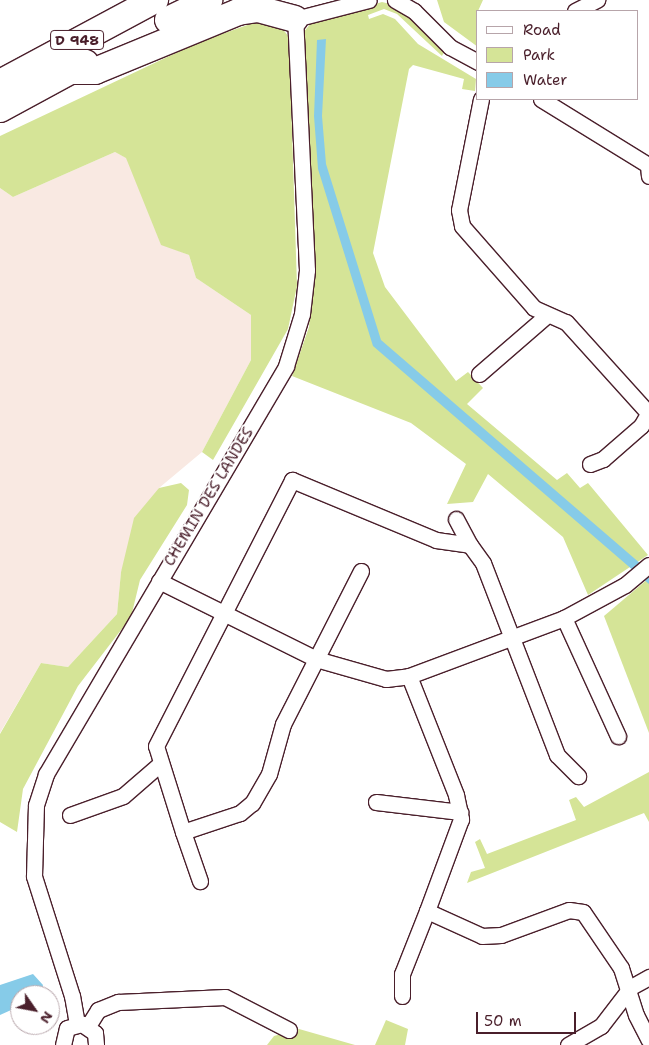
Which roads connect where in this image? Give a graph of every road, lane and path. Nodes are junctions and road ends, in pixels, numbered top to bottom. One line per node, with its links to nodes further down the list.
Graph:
1 (155, 0): 11 (highway, D 948)
2 (209, 0): 10 (highway, D 948)
3 (369, 0): 8 (street)
4 (396, 0): 6 (street)
5 (597, 0): 7 (street)
6 (413, 5): 9 (street)
7 (577, 10)
8 (295, 19): 10 (highway); 24 (street, CHEMIN DES LANDES)
9 (477, 61)
10 (69, 71): 14 (highway, D 948)
11 (0, 82)
12 (481, 100): 16 (street)
13 (543, 100): 15 (street)
14 (0, 109)
15 (649, 168)
16 (546, 315): 17 (street); 18 (street)
17 (479, 374)
18 (649, 413): 19 (street)
19 (590, 464)
20 (456, 519): 21 (street)
21 (470, 545): 25 (street); 27 (street)
22 (648, 566): 26 (street)
23 (361, 571): 28 (street)
24 (159, 581): 25 (street); 42 (street, CHEMIN DES LANDES)
25 (224, 611): 28 (street); 31 (street)
26 (564, 618): 27 (street); 30 (street)
27 (511, 637): 29 (street); 32 (street)
28 (316, 659): 29 (street); 36 (street)
29 (409, 676): 34 (street)
30 (618, 736)
31 (160, 764): 35 (street); 36 (street)
32 (578, 776)
33 (376, 802): 34 (street)
34 (460, 812): 38 (street)
35 (70, 815)
36 (184, 832): 37 (street)
37 (200, 881)
38 (427, 911): 40 (street); 41 (street)
39 (649, 977): 40 (street)
40 (631, 987): 44 (street); 47 (street)
41 (402, 996)
42 (82, 1025): 43 (street); 45 (street); 46 (street, CHEMIN DES LANDES)
43 (289, 1030)
44 (649, 1040)
45 (58, 1044)
46 (96, 1045)
47 (568, 1045)

